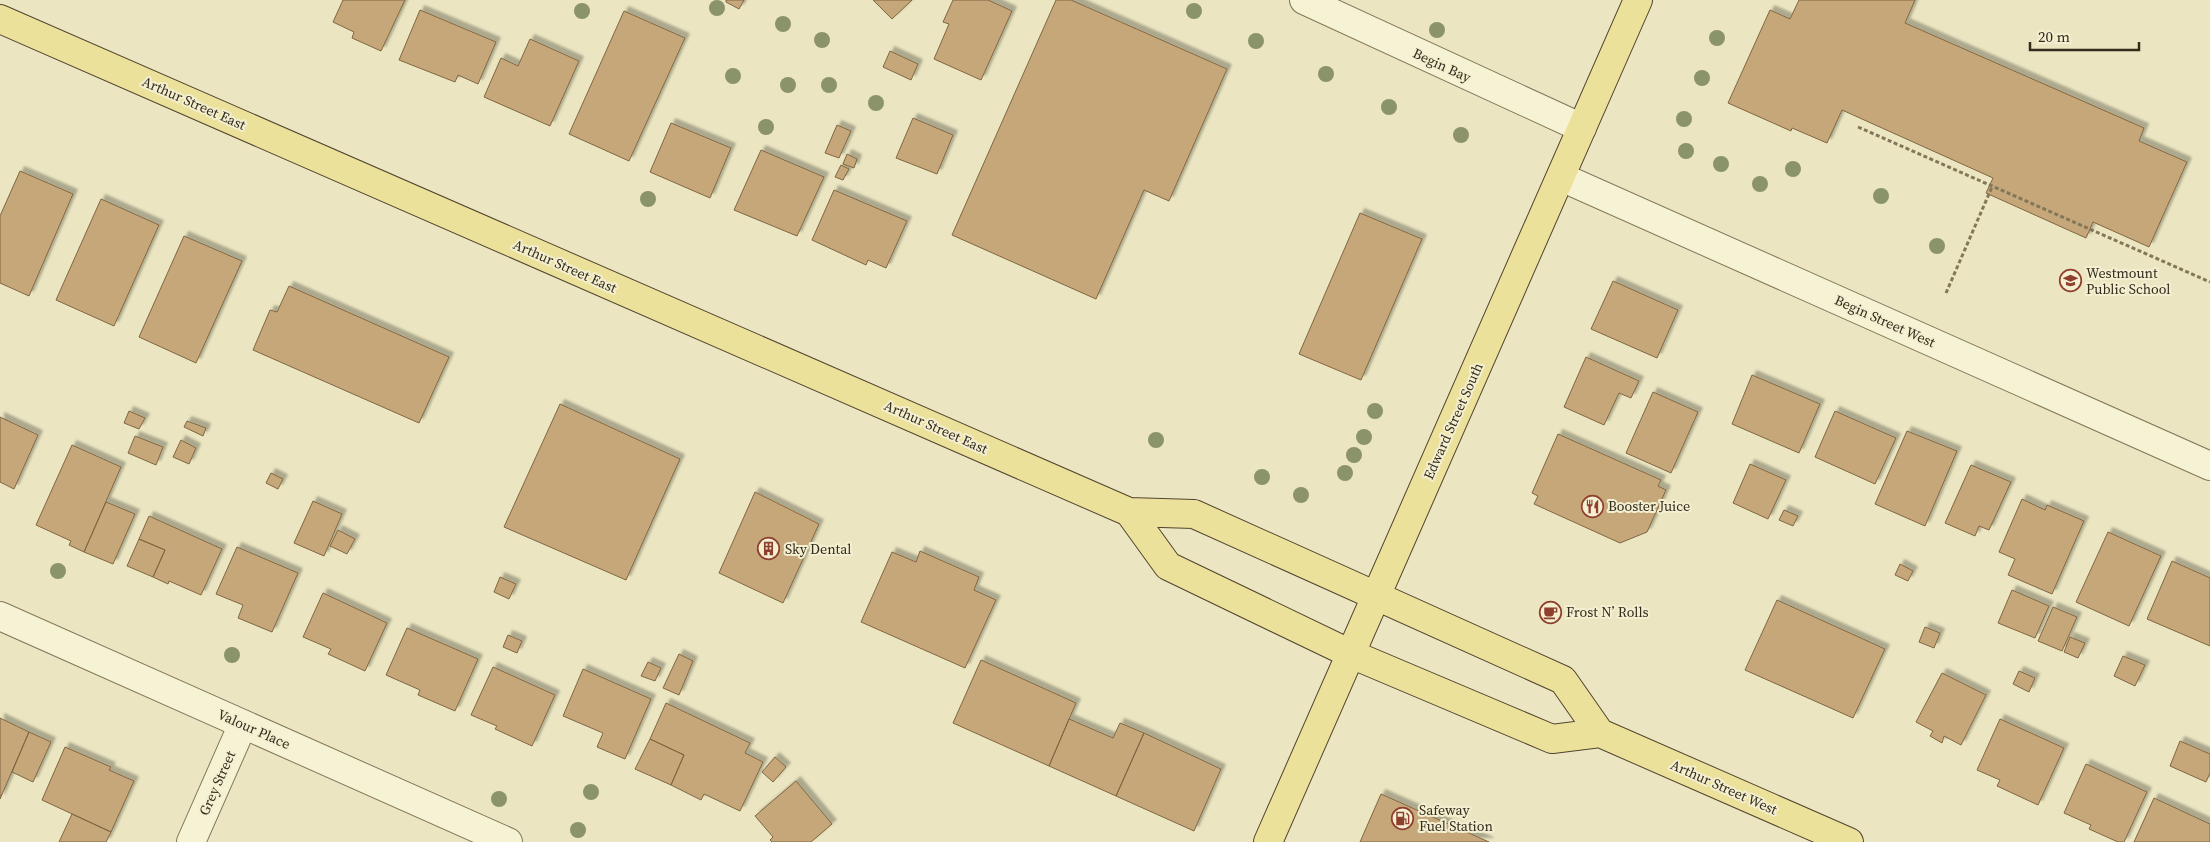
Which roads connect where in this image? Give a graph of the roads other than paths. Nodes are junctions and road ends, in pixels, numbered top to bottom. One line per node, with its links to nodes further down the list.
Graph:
1 (1304, 0): 4 (street, Begin Bay)
2 (1638, 0): 4 (main road, Edward Street South)
3 (0, 19): 7 (main road, Arthur Street East)
4 (1582, 128): 5 (main road, Edward Street South)
5 (1561, 176): 6 (street, Begin Street West); 8 (main road, Edward Street South)
6 (2210, 466)
7 (1129, 512): 8 (main road, Arthur Street East); 10 (main road)
8 (1376, 596): 10 (main road, Edward Street South); 12 (main road)
9 (0, 616): 11 (street, Valour Place)
10 (1352, 654): 12 (main road); 15 (main road, Edward Street South)
11 (243, 724): 13 (street, Grey Street); 14 (street, Valour Place)
12 (1600, 733): 16 (main road, Arthur Street West)
13 (191, 842)
14 (508, 842)
15 (1268, 842)
16 (1849, 842)

